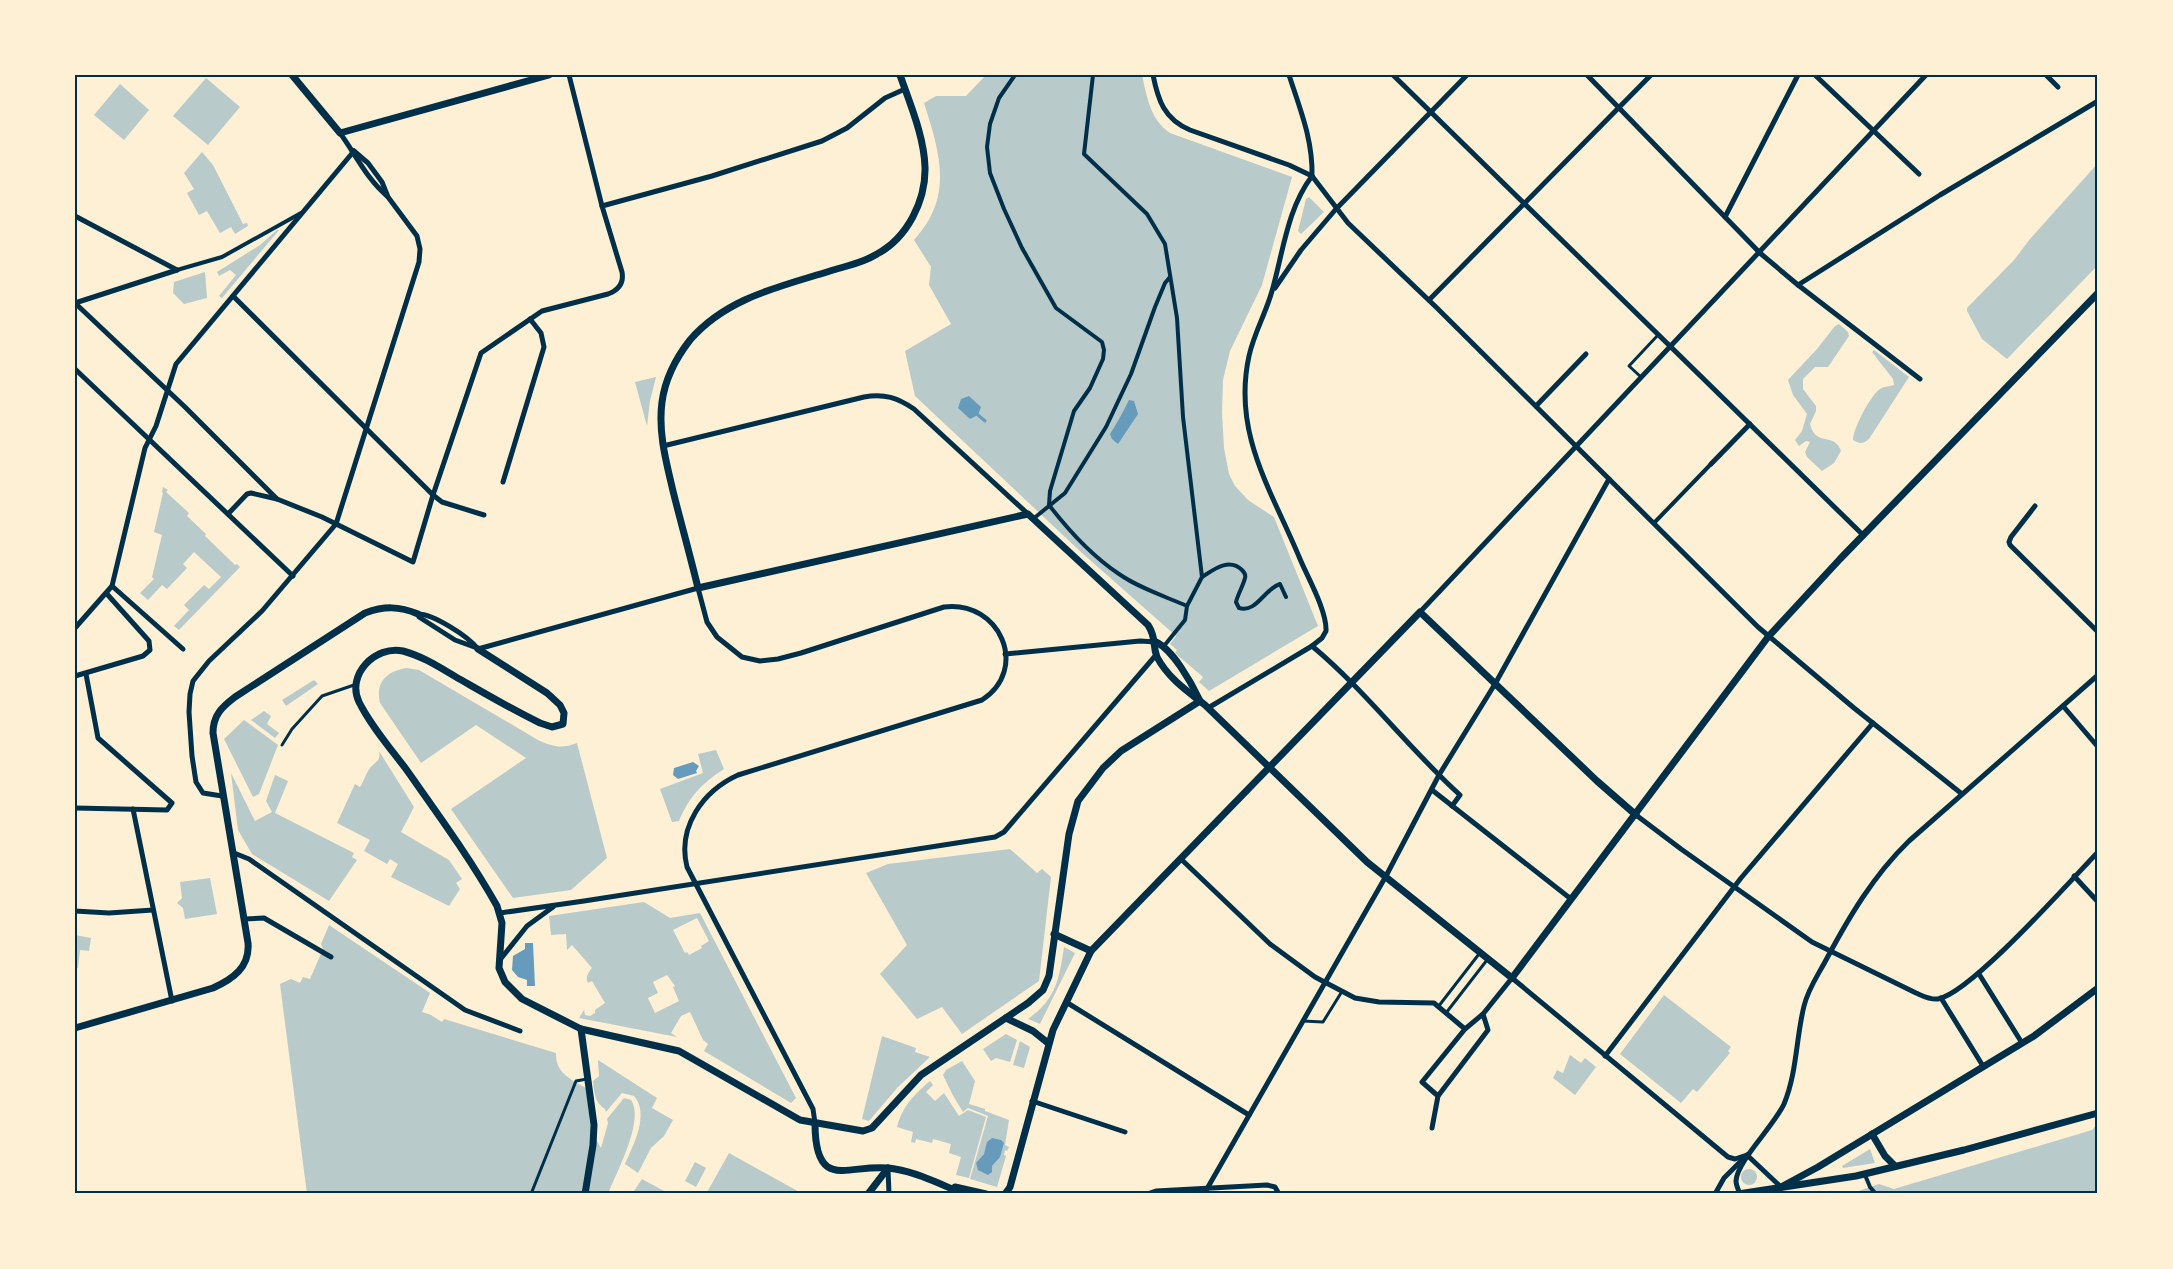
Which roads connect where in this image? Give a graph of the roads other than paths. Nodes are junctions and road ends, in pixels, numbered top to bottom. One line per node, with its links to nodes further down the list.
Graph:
1 (292, 75): 24 (street)
2 (549, 75): 24 (street)
3 (569, 75): 29 (street)
4 (900, 75): 19 (street)
5 (1015, 75): 62 (street)
6 (1093, 75): 36 (street)
7 (1161, 75): 17 (street)
8 (1289, 75): 27 (street)
9 (1393, 75): 22 (street)
10 (1467, 75): 22 (street)
11 (1587, 75): 21 (street)
12 (1651, 75): 21 (street)
13 (1798, 75): 33 (street)
14 (1815, 75): 23 (street)
15 (1926, 75): 23 (street)
16 (2046, 75): 18 (street)
17 (1153, 76): 27 (street)
18 (2058, 87)
19 (905, 89): 29 (street); 55 (street)
20 (2098, 101): 37 (street)
21 (1620, 107): 28 (street); 33 (street)
22 (1430, 113): 28 (street); 30 (street)
23 (1873, 131): 26 (street); 34 (street)
24 (340, 133): 25 (street)
25 (354, 151): 31 (street); 53 (street)
26 (1919, 174)
27 (1312, 176): 30 (street); 39 (street)
28 (1524, 204): 41 (street); 44 (street)
29 (602, 206): 43 (street)
30 (1336, 209): 39 (street); 41 (street)
31 (305, 211): 35 (street); 40 (street)
32 (75, 216): 35 (street)
33 (1725, 217): 34 (street)
34 (1760, 253): 37 (street); 45 (street)
35 (177, 270): 42 (street)
36 (1170, 276): 62 (street); 71 (street)
37 (1798, 285): 49 (street)
38 (2098, 293): 69 (street)
39 (1271, 295): 83 (street)
40 (234, 296): 50 (street); 53 (street)
41 (1429, 300): 51 (street)
42 (75, 303): 50 (street)
43 (530, 319): 59 (street); 60 (street)
44 (1658, 335): 45 (street); 48 (lane)
45 (1671, 347): 48 (street); 52 (street)
46 (1586, 354): 51 (street)
47 (75, 369): 54 (street)
48 (1642, 377): 56 (street)
49 (1920, 379)
50 (167, 391): 54 (street); 61 (street)
51 (1536, 406): 56 (street)
52 (1750, 424): 57 (street); 69 (street)
53 (368, 429): 60 (street); 67 (street)
54 (150, 439): 64 (street); 72 (street)
55 (663, 446): 66 (street); 73 (street)
56 (1577, 448): 58 (street); 77 (street)
57 (1712, 464): 68 (street)
58 (1609, 479): 68 (street); 93 (street)
59 (503, 482)
60 (433, 495): 65 (street); 67 (street)
61 (277, 499): 64 (street); 67 (street)
62 (1049, 505): 66 (street); 76 (street)
63 (2035, 506): 80 (street)
64 (228, 514): 70 (street)
65 (484, 515)
66 (1030, 517): 73 (street); 82 (street)
67 (336, 524): 70 (street)
68 (1654, 524): 81 (street)
69 (1863, 535): 81 (street)
70 (293, 576): 105 (street)
71 (1202, 577): 75 (street); 76 (street)
72 (112, 586): 74 (street); 85 (street)
73 (698, 588): 86 (street); 87 (street)
74 (107, 594): 79 (street); 89 (street)
75 (1286, 597)
76 (1186, 606): 84 (street)
77 (1420, 612): 92 (street); 93 (street)
78 (418, 614): 86 (street); 105 (street)
79 (75, 628)
80 (2098, 632)
81 (1768, 637): 98 (street); 109 (street)
82 (1156, 642): 84 (street); 87 (street); 88 (street)
83 (1312, 646): 92 (street); 97 (street)
84 (1163, 647): 95 (street)
85 (183, 649)
86 (478, 649): 94 (street)
87 (1005, 654): 115 (street)
88 (1156, 655): 95 (street); 115 (street)
89 (86, 674): 91 (street); 108 (street)
90 (2098, 675): 96 (street)
91 (75, 676)
92 (1353, 683): 101 (street); 102 (street)
93 (1495, 684): 102 (street); 109 (street)
94 (356, 685): 99 (lane); 122 (street)
95 (1200, 701): 97 (street); 124 (street)
96 (2063, 706): 100 (street); 104 (street)
97 (1208, 708): 101 (street)
98 (1872, 723): 104 (street); 116 (street)
99 (282, 745)
100 (2098, 747)
101 (1270, 767): 112 (street); 113 (street)
102 (1439, 776): 103 (street); 106 (street)
103 (1432, 790): 106 (street); 113 (street)
104 (1962, 794): 126 (street)
105 (222, 796): 111 (street)
106 (1452, 806): 117 (street)
107 (75, 808): 108 (street)
108 (132, 809): 120 (street)
109 (1636, 815): 116 (street); 117 (street)
110 (2098, 852): 114 (street)
111 (234, 853): 123 (street); 147 (street)
112 (1182, 860): 125 (street); 133 (street)
113 (1386, 876): 127 (street); 133 (street)
114 (2074, 876): 118 (street); 131 (street)
115 (696, 884): 119 (street); 157 (street)
116 (1734, 887): 126 (street); 150 (street)
117 (1571, 899): 132 (street)
118 (2098, 902)
119 (555, 906): 122 (street); 130 (street)
120 (153, 910): 121 (street); 137 (street)
121 (75, 911)
122 (500, 913): 130 (street)
123 (244, 919): 128 (street); 137 (street)
124 (1054, 934): 125 (street); 142 (street)
125 (1091, 951): 138 (street)
126 (1831, 951): 136 (street); 161 (street)
127 (1480, 952): 129 (street); 139 (lane)
128 (332, 957)
129 (1488, 959): 132 (street); 140 (lane)
130 (498, 963): 145 (street)
131 (1979, 974): 136 (street); 149 (street)
132 (1512, 978): 141 (street); 150 (street)
133 (1324, 983): 135 (street); 143 (street)
134 (2098, 988): 149 (street)
135 (1341, 993): 139 (street); 143 (lane)
136 (1941, 998): 151 (street)
137 (172, 1001): 144 (street)
138 (1066, 1002): 148 (street); 156 (street)
139 (1438, 1007): 140 (street)
140 (1446, 1013): 146 (street)
141 (1483, 1014): 146 (street); 153 (street)
142 (1006, 1018): 148 (street); 157 (street)
143 (1302, 1021): 156 (street)
144 (75, 1028)
145 (581, 1029): 152 (street); 157 (street)
146 (1465, 1029): 153 (street)
147 (520, 1031)
148 (1048, 1043): 154 (street)
149 (2022, 1043): 151 (street)
150 (1605, 1056): 161 (street)
151 (1983, 1066): 160 (street)
152 (589, 1078): 169 (lane); 170 (street)
153 (1438, 1096): 158 (street)
154 (1032, 1101): 159 (street); 168 (street)
155 (2098, 1113): 162 (street)
156 (1249, 1115): 166 (street)
157 (815, 1123): 163 (street)
158 (1432, 1128)
159 (1125, 1132)
160 (1872, 1134): 162 (street); 167 (street)
161 (1747, 1155): 167 (street); 178 (street); 179 (street)
162 (1895, 1166): 164 (street)
163 (888, 1168): 165 (street); 171 (street); 172 (street)
164 (1864, 1174): 167 (street); 180 (street)
165 (938, 1183): 173 (street); 174 (street)
166 (1207, 1187): 175 (street); 176 (street); 177 (street)
167 (1780, 1187): 179 (street)
168 (1009, 1192)
169 (531, 1194)
170 (585, 1194)
171 (868, 1194)
172 (890, 1194)
173 (964, 1194)
174 (986, 1194)
175 (1147, 1194)
176 (1204, 1194)
177 (1279, 1194)
178 (1715, 1194)
179 (1739, 1194)
180 (1876, 1194)

